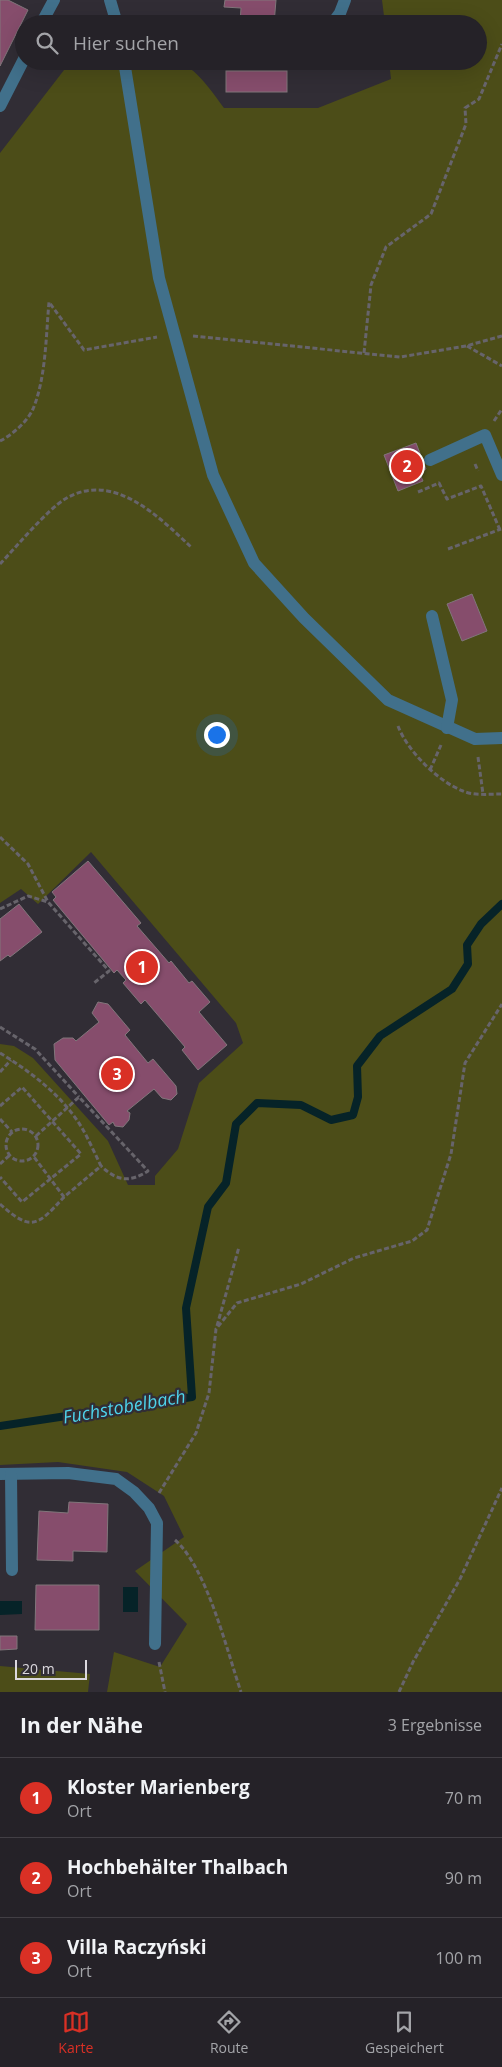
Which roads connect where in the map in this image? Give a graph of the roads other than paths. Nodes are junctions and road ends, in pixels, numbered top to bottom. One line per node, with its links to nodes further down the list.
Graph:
1 (54, 0): 4 (street)
2 (110, 0): 5 (street)
3 (345, 0): 6 (street)
4 (46, 15)
5 (114, 15)
6 (339, 15)
7 (18, 70): 9 (street)
8 (125, 70): 13 (street)
9 (0, 106)
10 (430, 460): 11 (street)
11 (502, 475)
12 (432, 616): 13 (street)
13 (447, 728): 14 (street)
14 (502, 738)
15 (5, 1474): 16 (street); 17 (street)
16 (12, 1570)
17 (155, 1644)

